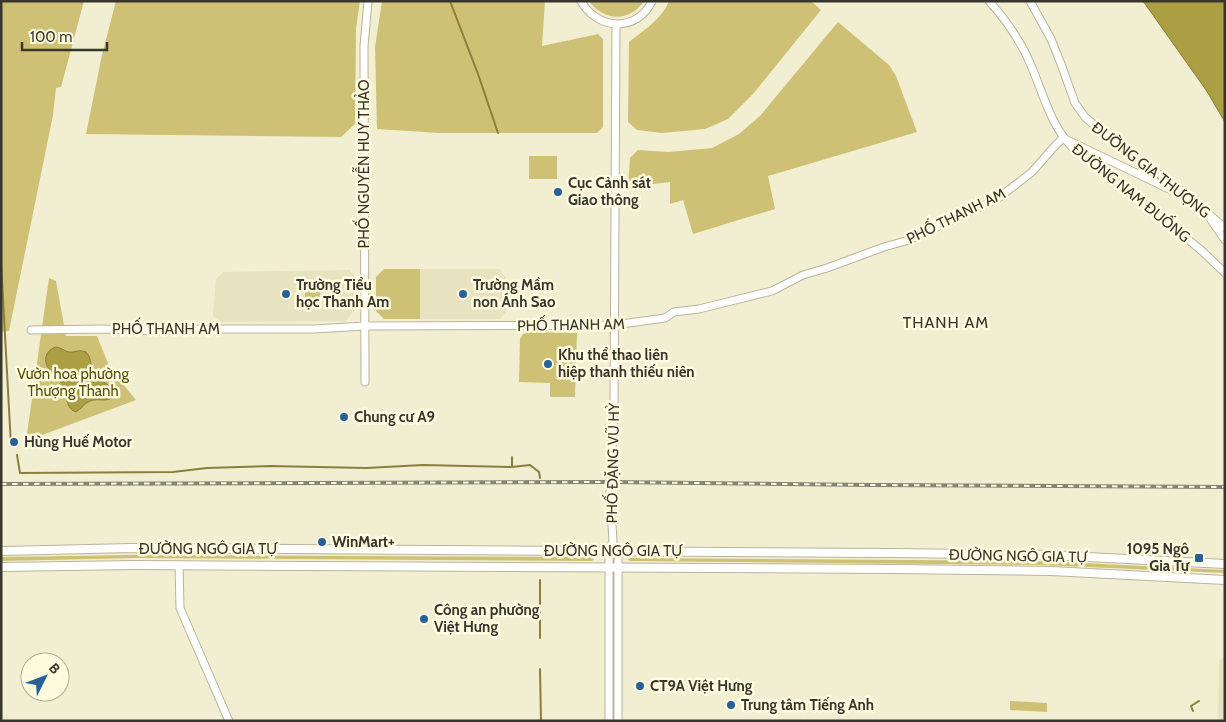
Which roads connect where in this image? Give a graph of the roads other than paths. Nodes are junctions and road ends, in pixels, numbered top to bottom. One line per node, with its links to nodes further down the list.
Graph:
1 (368, 1): 13 (street, PHỐ NGUYỄN HUY THẢO)
2 (581, 1): 6 (street)
3 (652, 1): 6 (street)
4 (989, 1): 7 (street, ĐƯỜNG NAM ĐUỐNG)
5 (1030, 1): 8 (street, ĐƯỜNG GIA THƯỢNG)
6 (616, 24): 14 (street, PHỐ ĐẶNG VŨ HỶ)
7 (1063, 138): 8 (street); 12 (street, ĐƯỜNG NAM ĐUỐNG); 14 (street, PHỐ THANH AM)
8 (1194, 201): 9 (street, ĐƯỜNG GIA THƯỢNG)
9 (1204, 209): 10 (street, ĐƯỜNG GIA THƯỢNG); 11 (street)
10 (1225, 228)
11 (1225, 240)
12 (1225, 273)
13 (365, 326): 14 (street, PHỐ THANH AM); 15 (street, PHỐ THANH AM); 16 (street, PHỐ NGUYỄN HUY THẢO)
14 (614, 326): 17 (street, PHỐ ĐẶNG VŨ HỶ)
15 (31, 330)
16 (365, 382)
17 (613, 541): 19 (street, PHỐ ĐẶNG VŨ HỶ); 20 (street, PHỐ ĐẶNG VŨ HỶ)
18 (1, 551): 19 (main road, ĐƯỜNG NGÔ GIA TỰ)
19 (609, 551): 20 (main road, ĐƯỜNG NGÔ GIA TỰ); 24 (street)
20 (618, 551): 21 (main road, ĐƯỜNG NGÔ GIA TỰ); 25 (street)
21 (1225, 564)
22 (179, 565): 23 (main road, ĐƯỜNG NGÔ GIA TỰ); 24 (main road, ĐƯỜNG NGÔ GIA TỰ); 27 (street)
23 (1, 567)
24 (609, 567): 25 (main road, ĐƯỜNG NGÔ GIA TỰ); 28 (street)
25 (618, 567): 26 (main road, ĐƯỜNG NGÔ GIA TỰ); 29 (street)
26 (1225, 580)
27 (229, 721)
28 (610, 721)
29 (618, 721)

